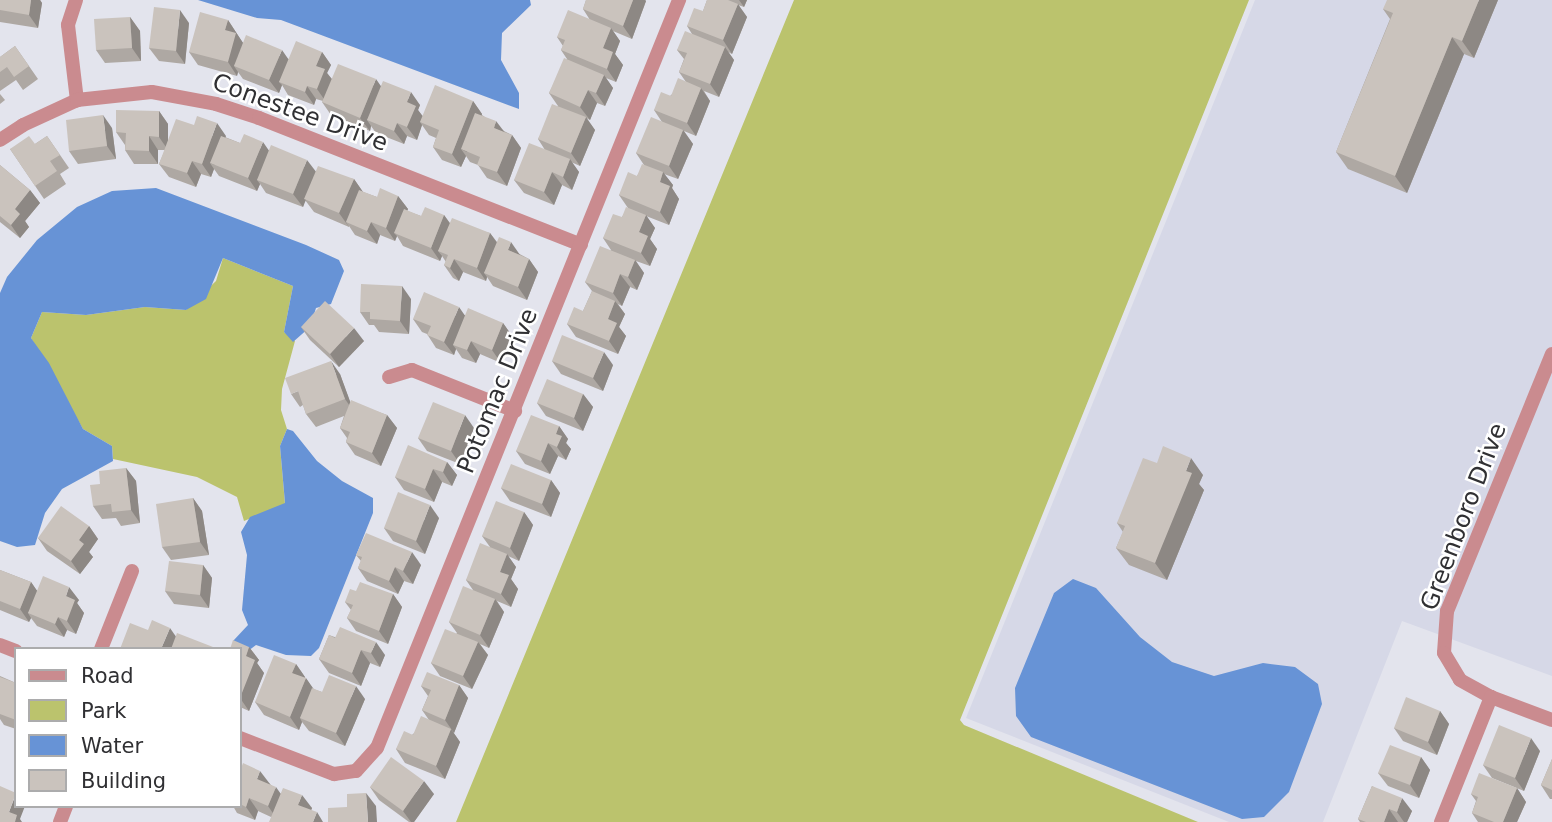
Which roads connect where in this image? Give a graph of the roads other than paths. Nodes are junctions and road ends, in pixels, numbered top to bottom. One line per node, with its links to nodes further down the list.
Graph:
1 (76, 0): 3 (street)
2 (679, 0): 5 (street, Potomac Drive)
3 (76, 100): 4 (street, Conestee Drive); 5 (street, Conestee Drive)
4 (0, 140)
5 (580, 245): 8 (street, Potomac Drive)
6 (1552, 354): 11 (street, Greenboro Drive)
7 (389, 377): 8 (street)
8 (515, 411): 13 (street, Potomac Drive)
9 (132, 571): 10 (street)
10 (102, 647)
11 (1490, 697): 12 (street, Greenboro Drive); 14 (street)
12 (1552, 720)
13 (242, 739)
14 (1441, 822)

